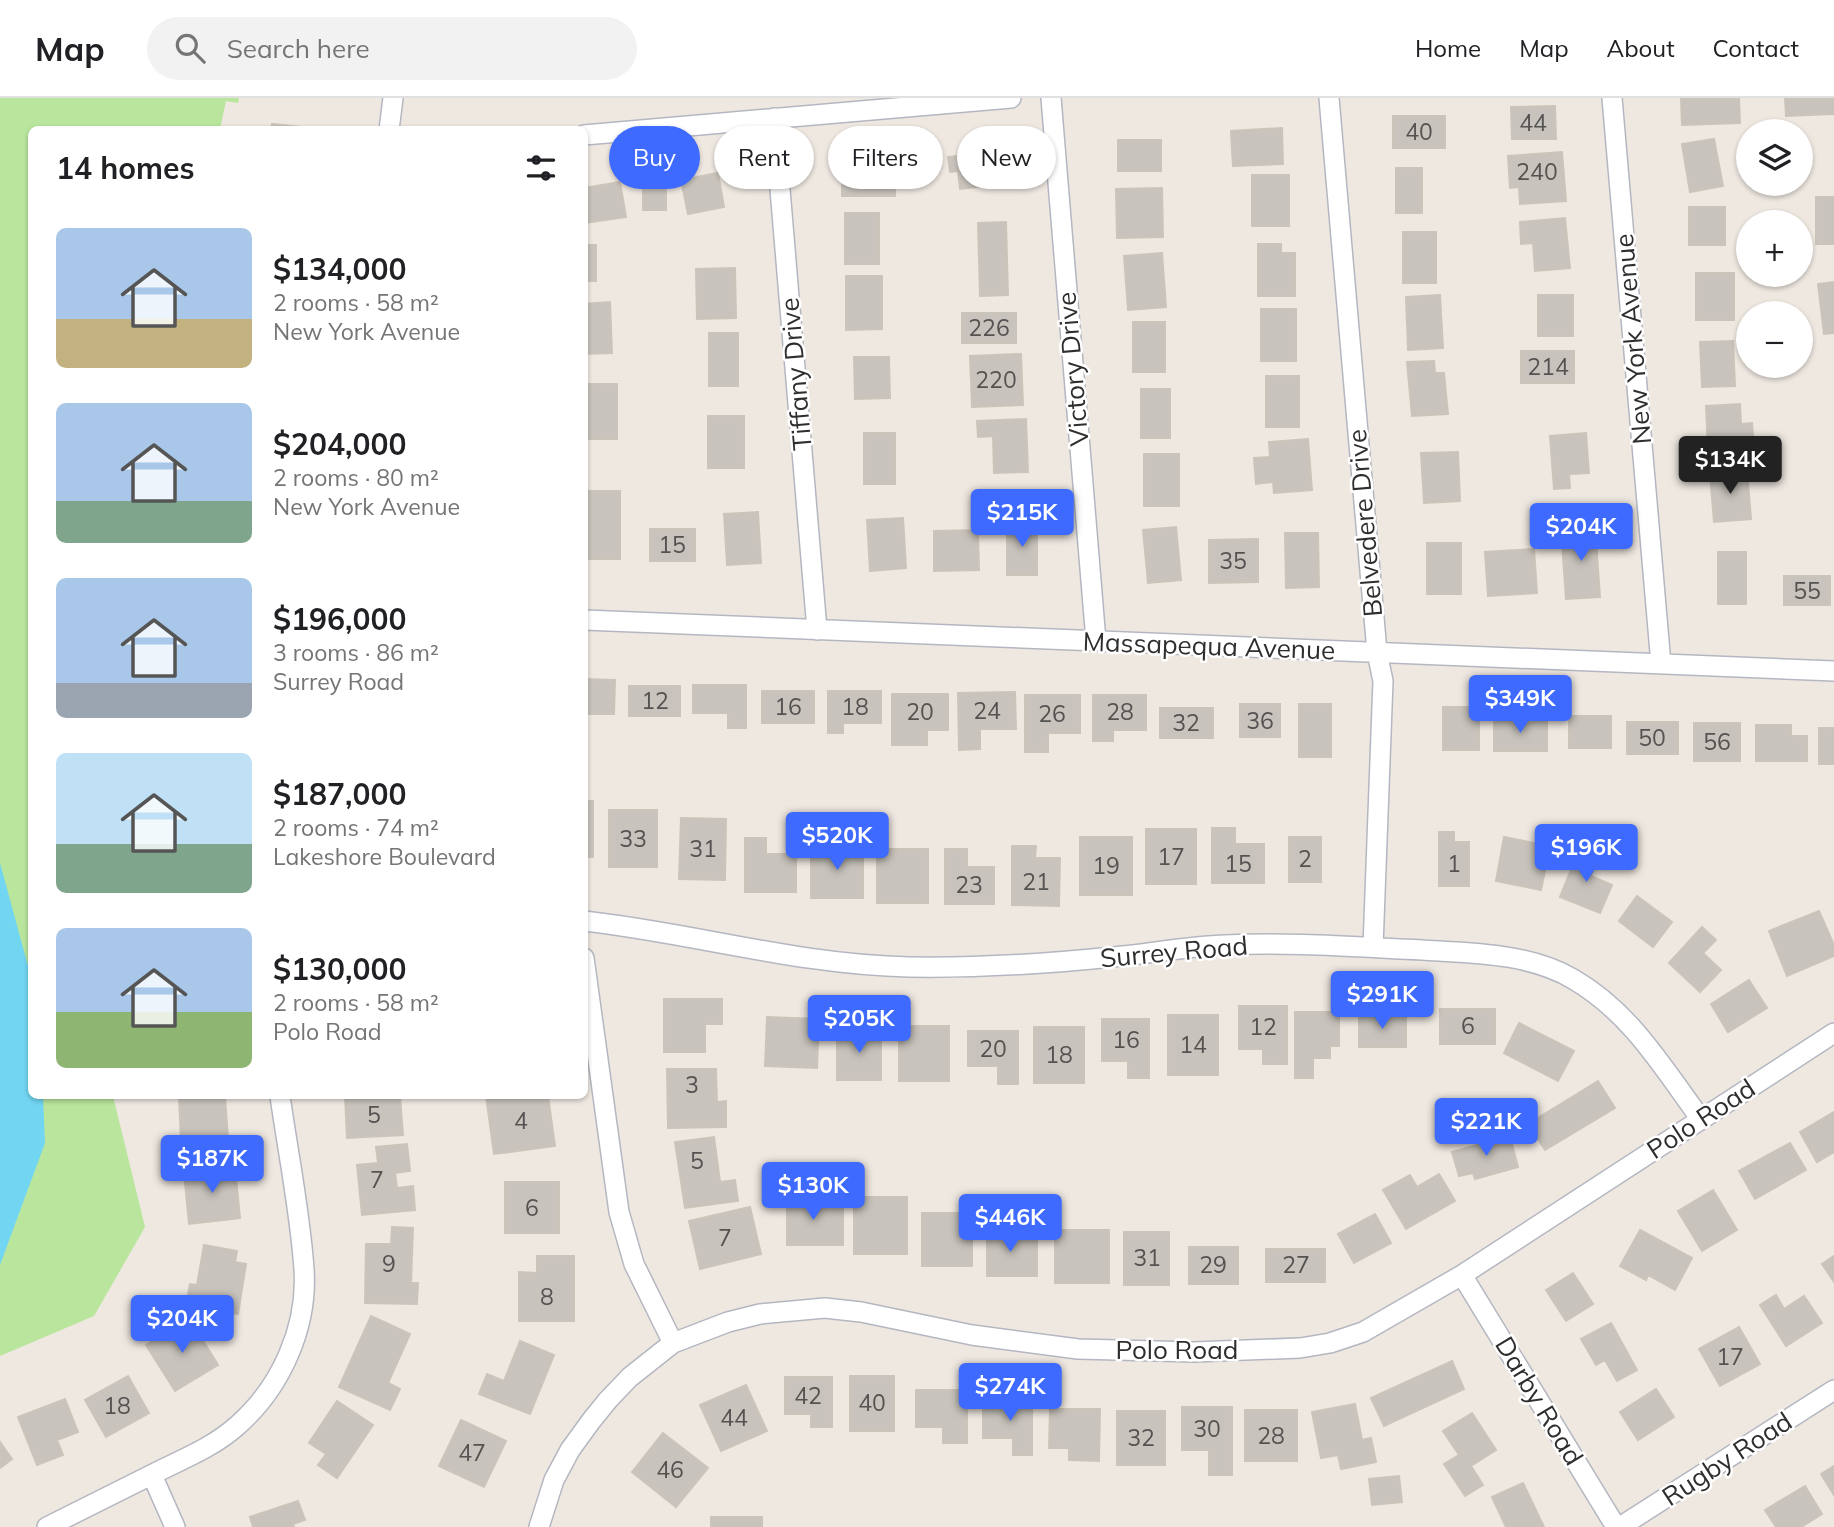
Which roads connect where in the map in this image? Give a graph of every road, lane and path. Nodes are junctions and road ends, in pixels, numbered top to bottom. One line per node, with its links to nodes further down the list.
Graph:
1 (393, 98): 7 (street)
2 (1012, 98): 6 (street)
3 (1051, 98): 11 (street, Victory Drive)
4 (1329, 98): 12 (street, Belvedere Drive)
5 (1612, 98): 13 (street, New York Avenue)
6 (775, 118): 8 (street); 10 (street, Tiffany Drive)
7 (390, 126)
8 (588, 135)
9 (588, 620): 10 (street, Massapequa Avenue)
10 (817, 630): 11 (street, Massapequa Avenue)
11 (1096, 641): 12 (street, Massapequa Avenue)
12 (1377, 652): 13 (street, Massapequa Avenue); 16 (street, Belvedere Drive)
13 (1661, 664): 14 (street, Massapequa Avenue)
14 (1834, 671)
15 (588, 921): 16 (street, Surrey Road)
16 (1373, 947): 20 (street, Surrey Road)
17 (588, 987): 22 (street)
18 (1834, 1033): 20 (street, Polo Road)
19 (280, 1099): 24 (street)
20 (1700, 1118): 21 (street, Polo Road)
21 (1462, 1275): 22 (street, Polo Road); 28 (street, Darby Road)
22 (673, 1342): 27 (street, Polo Road)
23 (1834, 1390): 28 (street, Rugby Road)
24 (152, 1475): 25 (street); 26 (street)
25 (47, 1527)
26 (175, 1527)
27 (539, 1527)
28 (1618, 1527)

